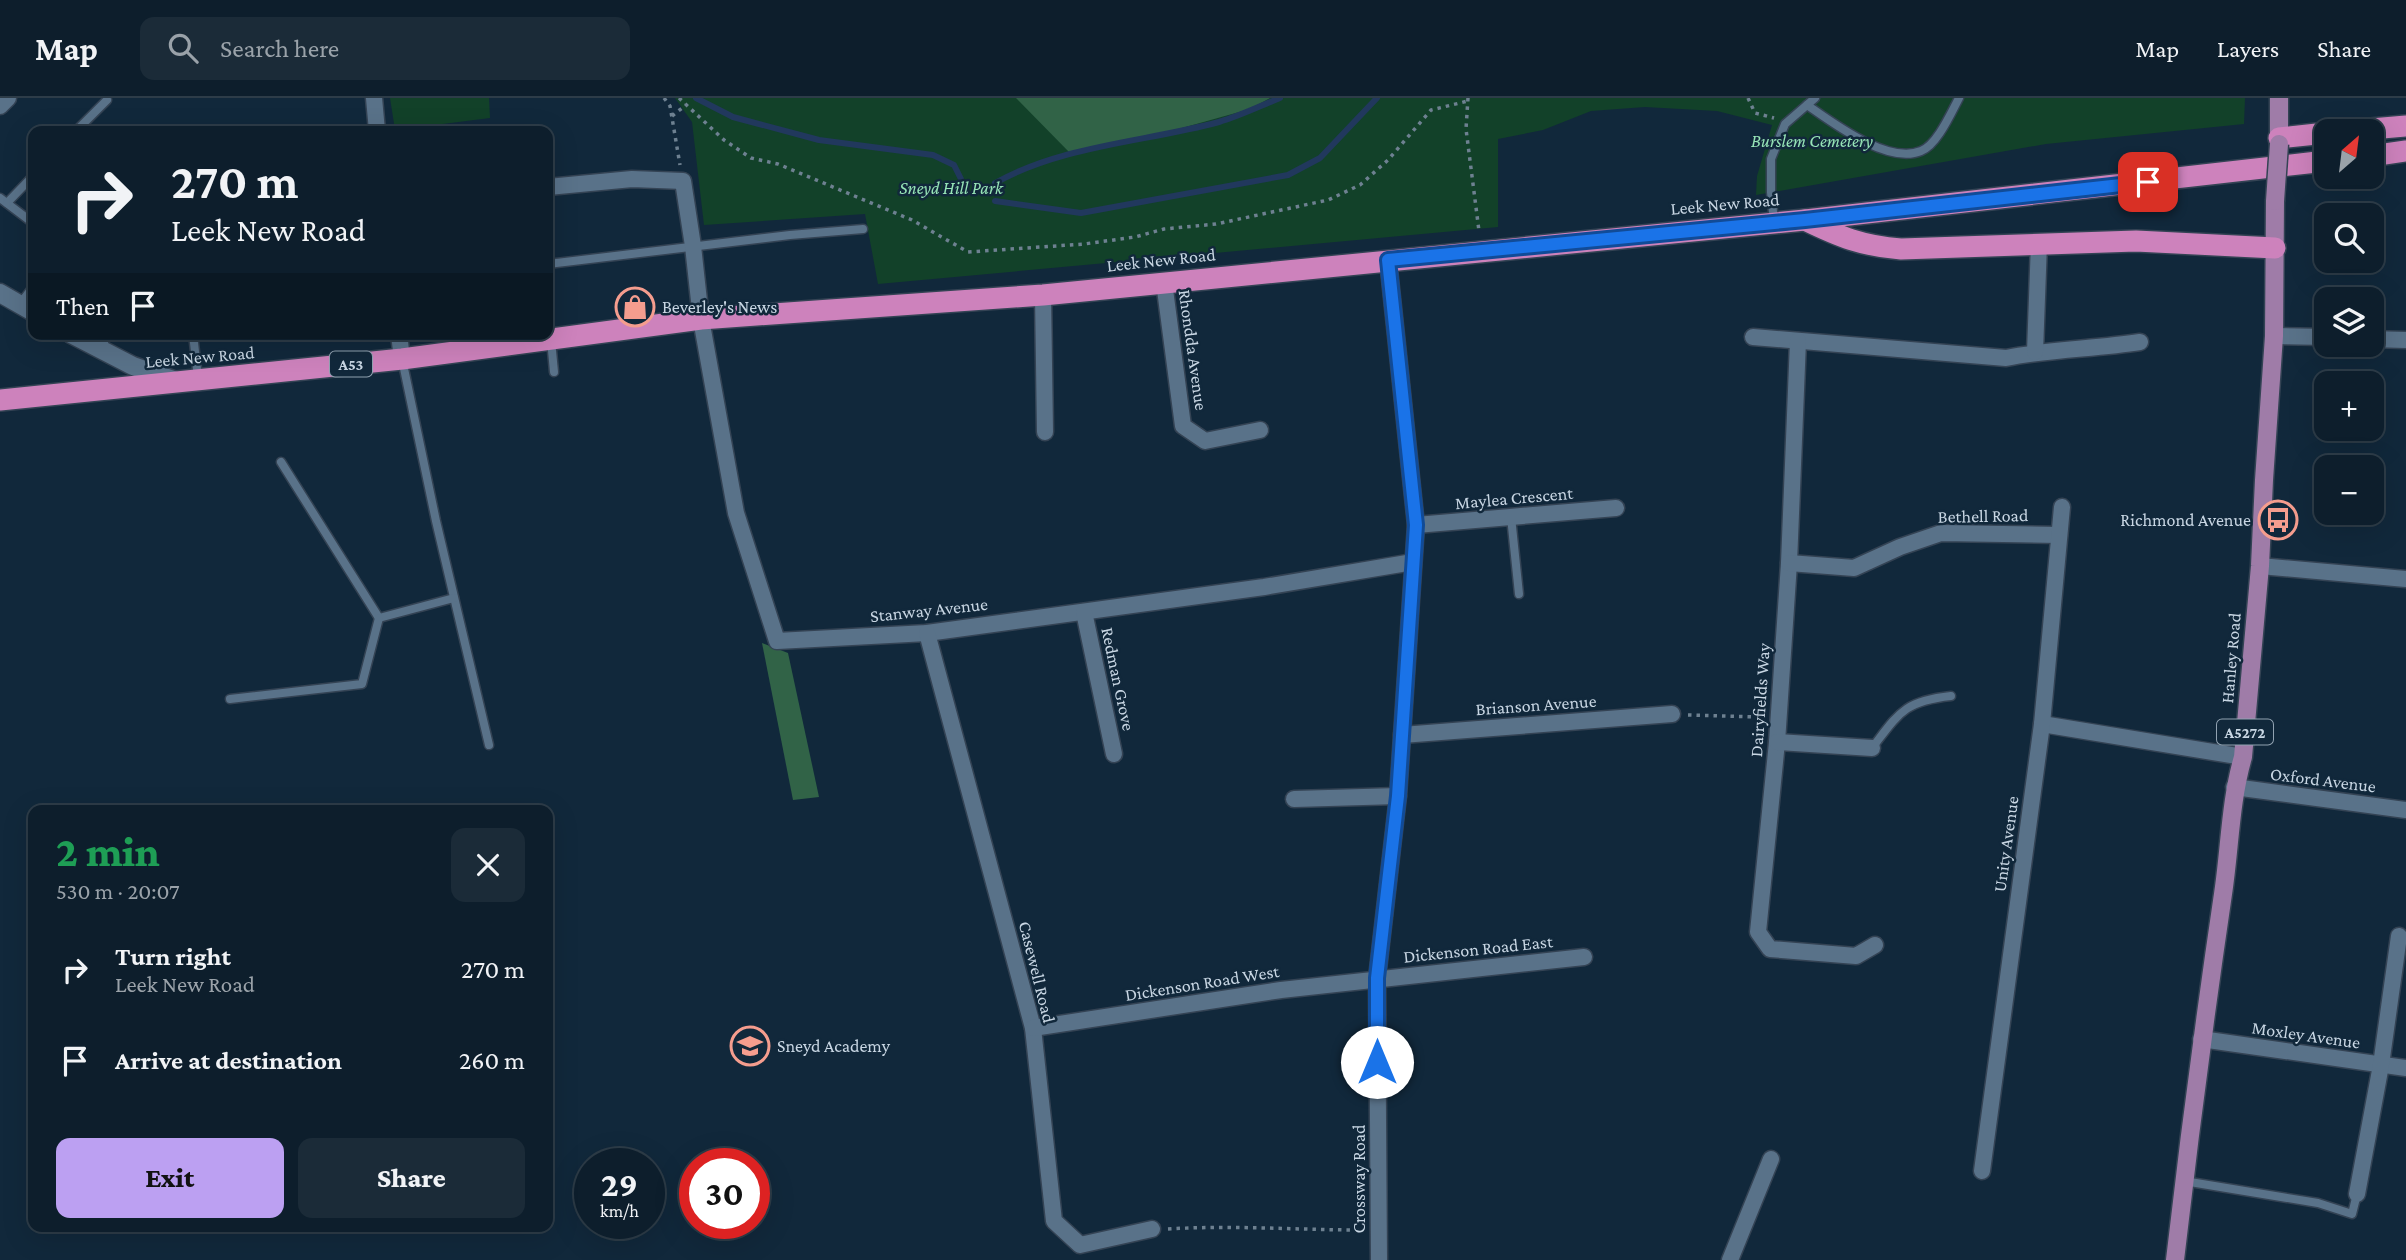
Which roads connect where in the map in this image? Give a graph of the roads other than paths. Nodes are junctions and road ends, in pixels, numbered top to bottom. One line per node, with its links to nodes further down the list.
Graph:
1 (8, 98): 8 (street)
2 (374, 98): 10 (street)
3 (1815, 98): 7 (lane)
4 (1959, 98): 7 (lane)
5 (2279, 98): 14 (main road, Hanley Road / A5272)
6 (107, 100): 9 (lane)
7 (1807, 105): 23 (lane)
8 (0, 106)
9 (81, 126)
10 (377, 126)
11 (2406, 126): 12 (highway)
12 (2384, 128)
13 (2314, 135): 14 (highway)
14 (2279, 141): 27 (main road, Hanley Road / A5272, bridge)
15 (2406, 151): 16 (highway)
16 (2384, 154)
17 (2314, 162): 22 (highway, Leek New Road / A53)
18 (28, 180): 20 (lane)
19 (553, 187): 26 (street)
20 (3, 201): 21 (lane)
21 (28, 219)
22 (1805, 220): 23 (highway, Leek New Road / A53); 25 (highway)
23 (1774, 222): 28 (highway, Leek New Road / A53)
24 (863, 229): 26 (lane)
25 (2039, 243): 27 (highway); 48 (street)
26 (694, 246): 29 (lane); 34 (street)
27 (2275, 248): 35 (main road, Hanley Road / A5272)
28 (1388, 260): 30 (highway, Leek New Road / A53); 59 (street, Crossway Road)
29 (553, 263)
30 (1164, 282): 32 (highway, Leek New Road / A53); 53 (street, Rhondda Avenue)
31 (0, 293): 33 (main road)
32 (1043, 295): 34 (highway, Leek New Road / A53); 54 (street)
33 (27, 308)
34 (701, 319): 38 (highway, Leek New Road / A53); 69 (street, Stanway Avenue)
35 (2274, 336): 37 (street); 63 (main road, Hanley Road / A5272)
36 (1753, 337): 45 (street)
37 (2314, 337)
38 (553, 339)
39 (2384, 339): 44 (street)
40 (192, 340): 51 (lane)
41 (400, 340): 49 (street)
42 (543, 340): 49 (highway, Leek New Road / A53)
43 (550, 340): 50 (lane)
44 (2406, 340)
45 (1798, 341): 48 (street); 62 (street, Dairyfields Way)
46 (104, 342): 51 (main road)
47 (2140, 342): 48 (street)
48 (2035, 352)
49 (402, 359): 51 (highway, Leek New Road / A53); 66 (lane)
50 (554, 372)
51 (188, 382): 52 (highway, Leek New Road / A53)
52 (0, 400)
53 (1260, 430)
54 (1045, 432)
55 (281, 462): 68 (lane)
56 (2062, 507): 60 (street)
57 (1616, 508): 58 (street, Maylea Crescent)
58 (1511, 517): 59 (street, Maylea Crescent); 65 (lane)
59 (1416, 525): 61 (street, Crossway Road)
60 (2059, 534): 62 (street, Bethell Road); 73 (street)
61 (1413, 562): 67 (street, Stanway Avenue); 74 (street, Crossway Road)
62 (1789, 564): 75 (street, Dairyfields Way)
63 (2260, 566): 64 (street); 79 (main road, Hanley Road / A5272)
64 (2406, 579)
65 (1519, 594)
66 (454, 598): 68 (lane); 76 (lane)
67 (1084, 612): 69 (street, Stanway Avenue); 78 (street, Redman Grove)
68 (379, 618): 71 (lane)
69 (927, 633): 88 (street, Casewell Road)
70 (1951, 696): 77 (lane)
71 (230, 699)
72 (1672, 714): 74 (street, Brianson Avenue)
73 (2042, 724): 79 (street); 93 (street, Unity Avenue)
74 (1402, 735): 81 (street, Crossway Road)
75 (1777, 742): 77 (street); 85 (street, Dairyfields Way)
76 (489, 745)
77 (1872, 748)
78 (1114, 754)
79 (2243, 757): 80 (main road, Hanley Road / A5272)
80 (2234, 788): 83 (street, Oxford Avenue); 89 (main road, Hanley Road / A5272)
81 (1398, 796): 82 (street); 87 (street, Crossway Road)
82 (1294, 799)
83 (2406, 810)
84 (2399, 936): 90 (street)
85 (1875, 944)
86 (1584, 957): 87 (street, Dickenson Road East)
87 (1377, 978): 88 (street, Dickenson Road West); 97 (street, Crossway Road)
88 (1033, 1028): 96 (street, Casewell Road)
89 (2201, 1039): 90 (street, Moxley Avenue); 94 (main road, Hanley Road / A5272)
90 (2381, 1065): 91 (street, Moxley Avenue); 95 (street)
91 (2406, 1068)
92 (1771, 1159): 98 (street)
93 (1982, 1171)
94 (2184, 1181): 95 (lane); 99 (main road, Hanley Road / A5272)
95 (2357, 1194)
96 (1152, 1230)
97 (1379, 1260)
98 (1730, 1260)
99 (2175, 1260)

